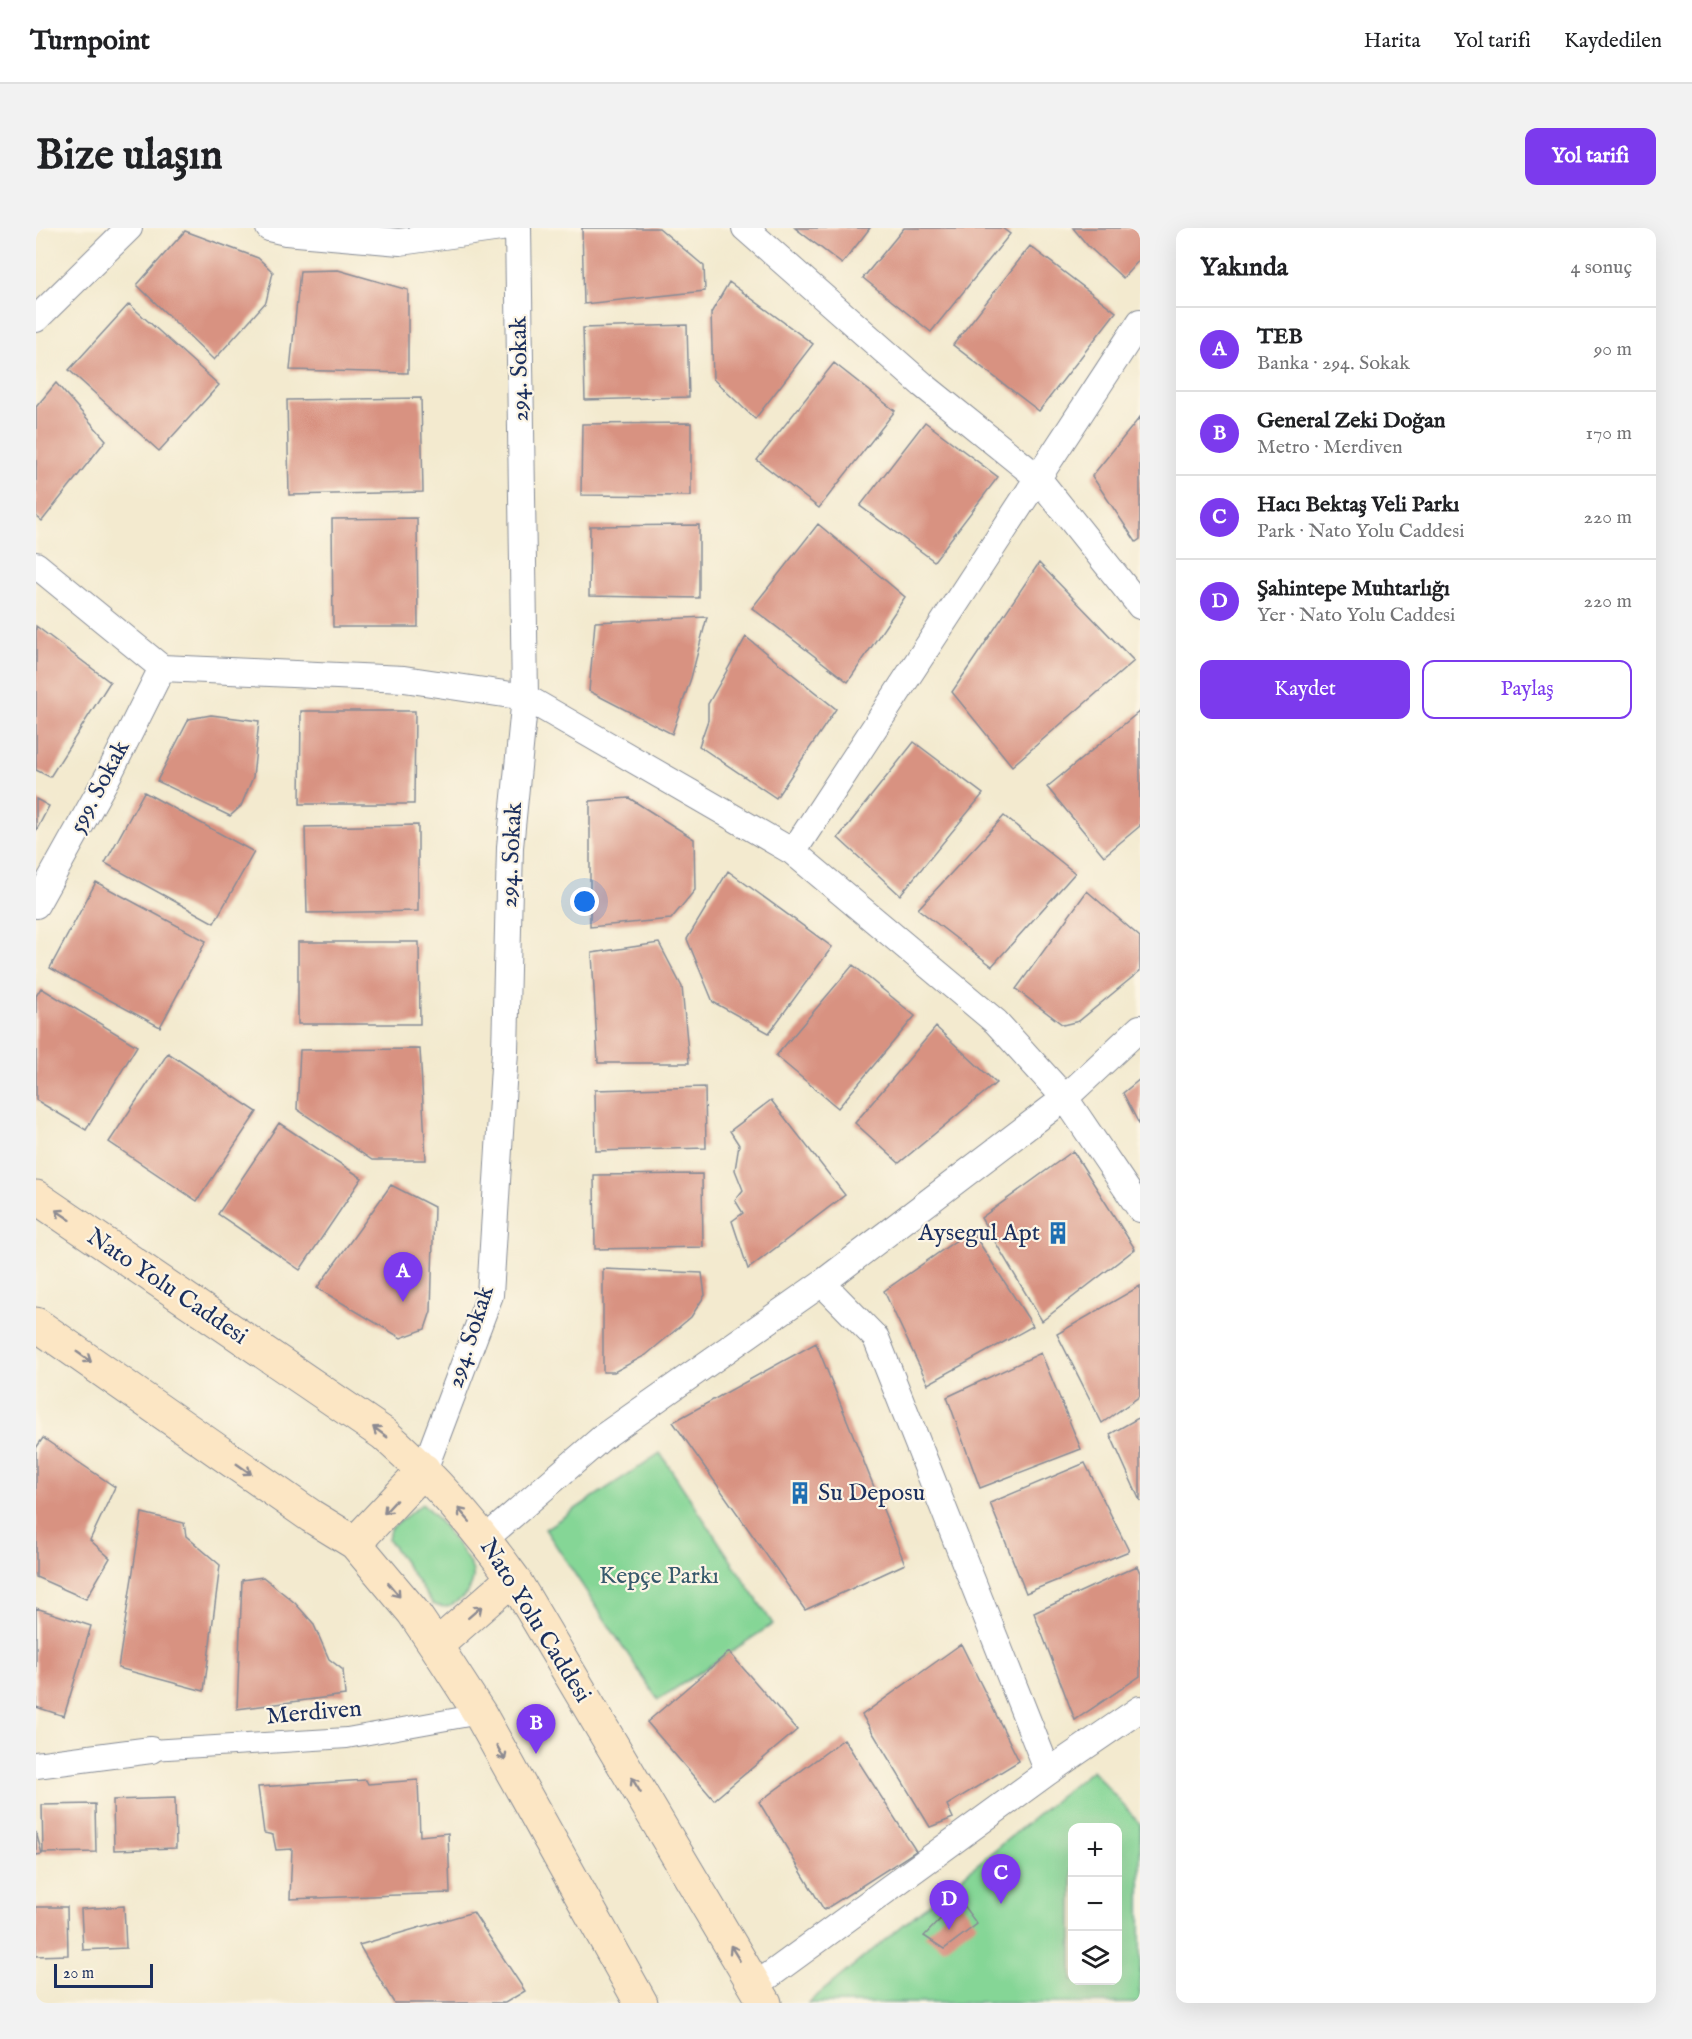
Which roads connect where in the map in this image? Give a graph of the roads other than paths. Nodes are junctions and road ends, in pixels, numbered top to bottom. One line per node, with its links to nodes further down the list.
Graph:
1 (129, 228): 6 (street)
2 (269, 228): 3 (street)
3 (501, 228)
4 (518, 228): 12 (street, 294. Sokak)
5 (745, 228): 8 (street)
6 (36, 318)
7 (1140, 322): 8 (street)
8 (1036, 477): 10 (street); 13 (street)
9 (36, 565): 11 (street)
10 (1140, 606)
11 (162, 668): 12 (street); 14 (street, 599. Sokak)
12 (525, 697): 13 (street); 21 (street, 294. Sokak)
13 (793, 852): 16 (street)
14 (36, 905)
15 (1140, 1028): 16 (street)
16 (1065, 1098): 18 (street); 19 (street)
17 (36, 1197): 21 (main road, Nato Yolu Caddesi, one-way to 17)
18 (1140, 1209)
19 (822, 1283): 22 (street); 30 (street)
20 (38, 1329): 23 (main road, one-way to 23)
21 (424, 1470): 22 (main road, Nato Yolu Caddesi, one-way to 21); 23 (main road, one-way to 23)
22 (485, 1539): 24 (main road, Nato Yolu Caddesi)
23 (355, 1544): 25 (main road, one-way to 25)
24 (513, 1578): 25 (main road, one-way to 24); 31 (main road, Nato Yolu Caddesi, one-way to 24)
25 (436, 1646): 27 (main road)
26 (1140, 1709): 30 (street)
27 (480, 1714): 28 (street, Merdiven); 32 (main road, one-way to 32)
28 (151, 1750): 29 (street)
29 (36, 1765)
30 (1048, 1772): 31 (street)
31 (760, 1994)
32 (635, 2001)

